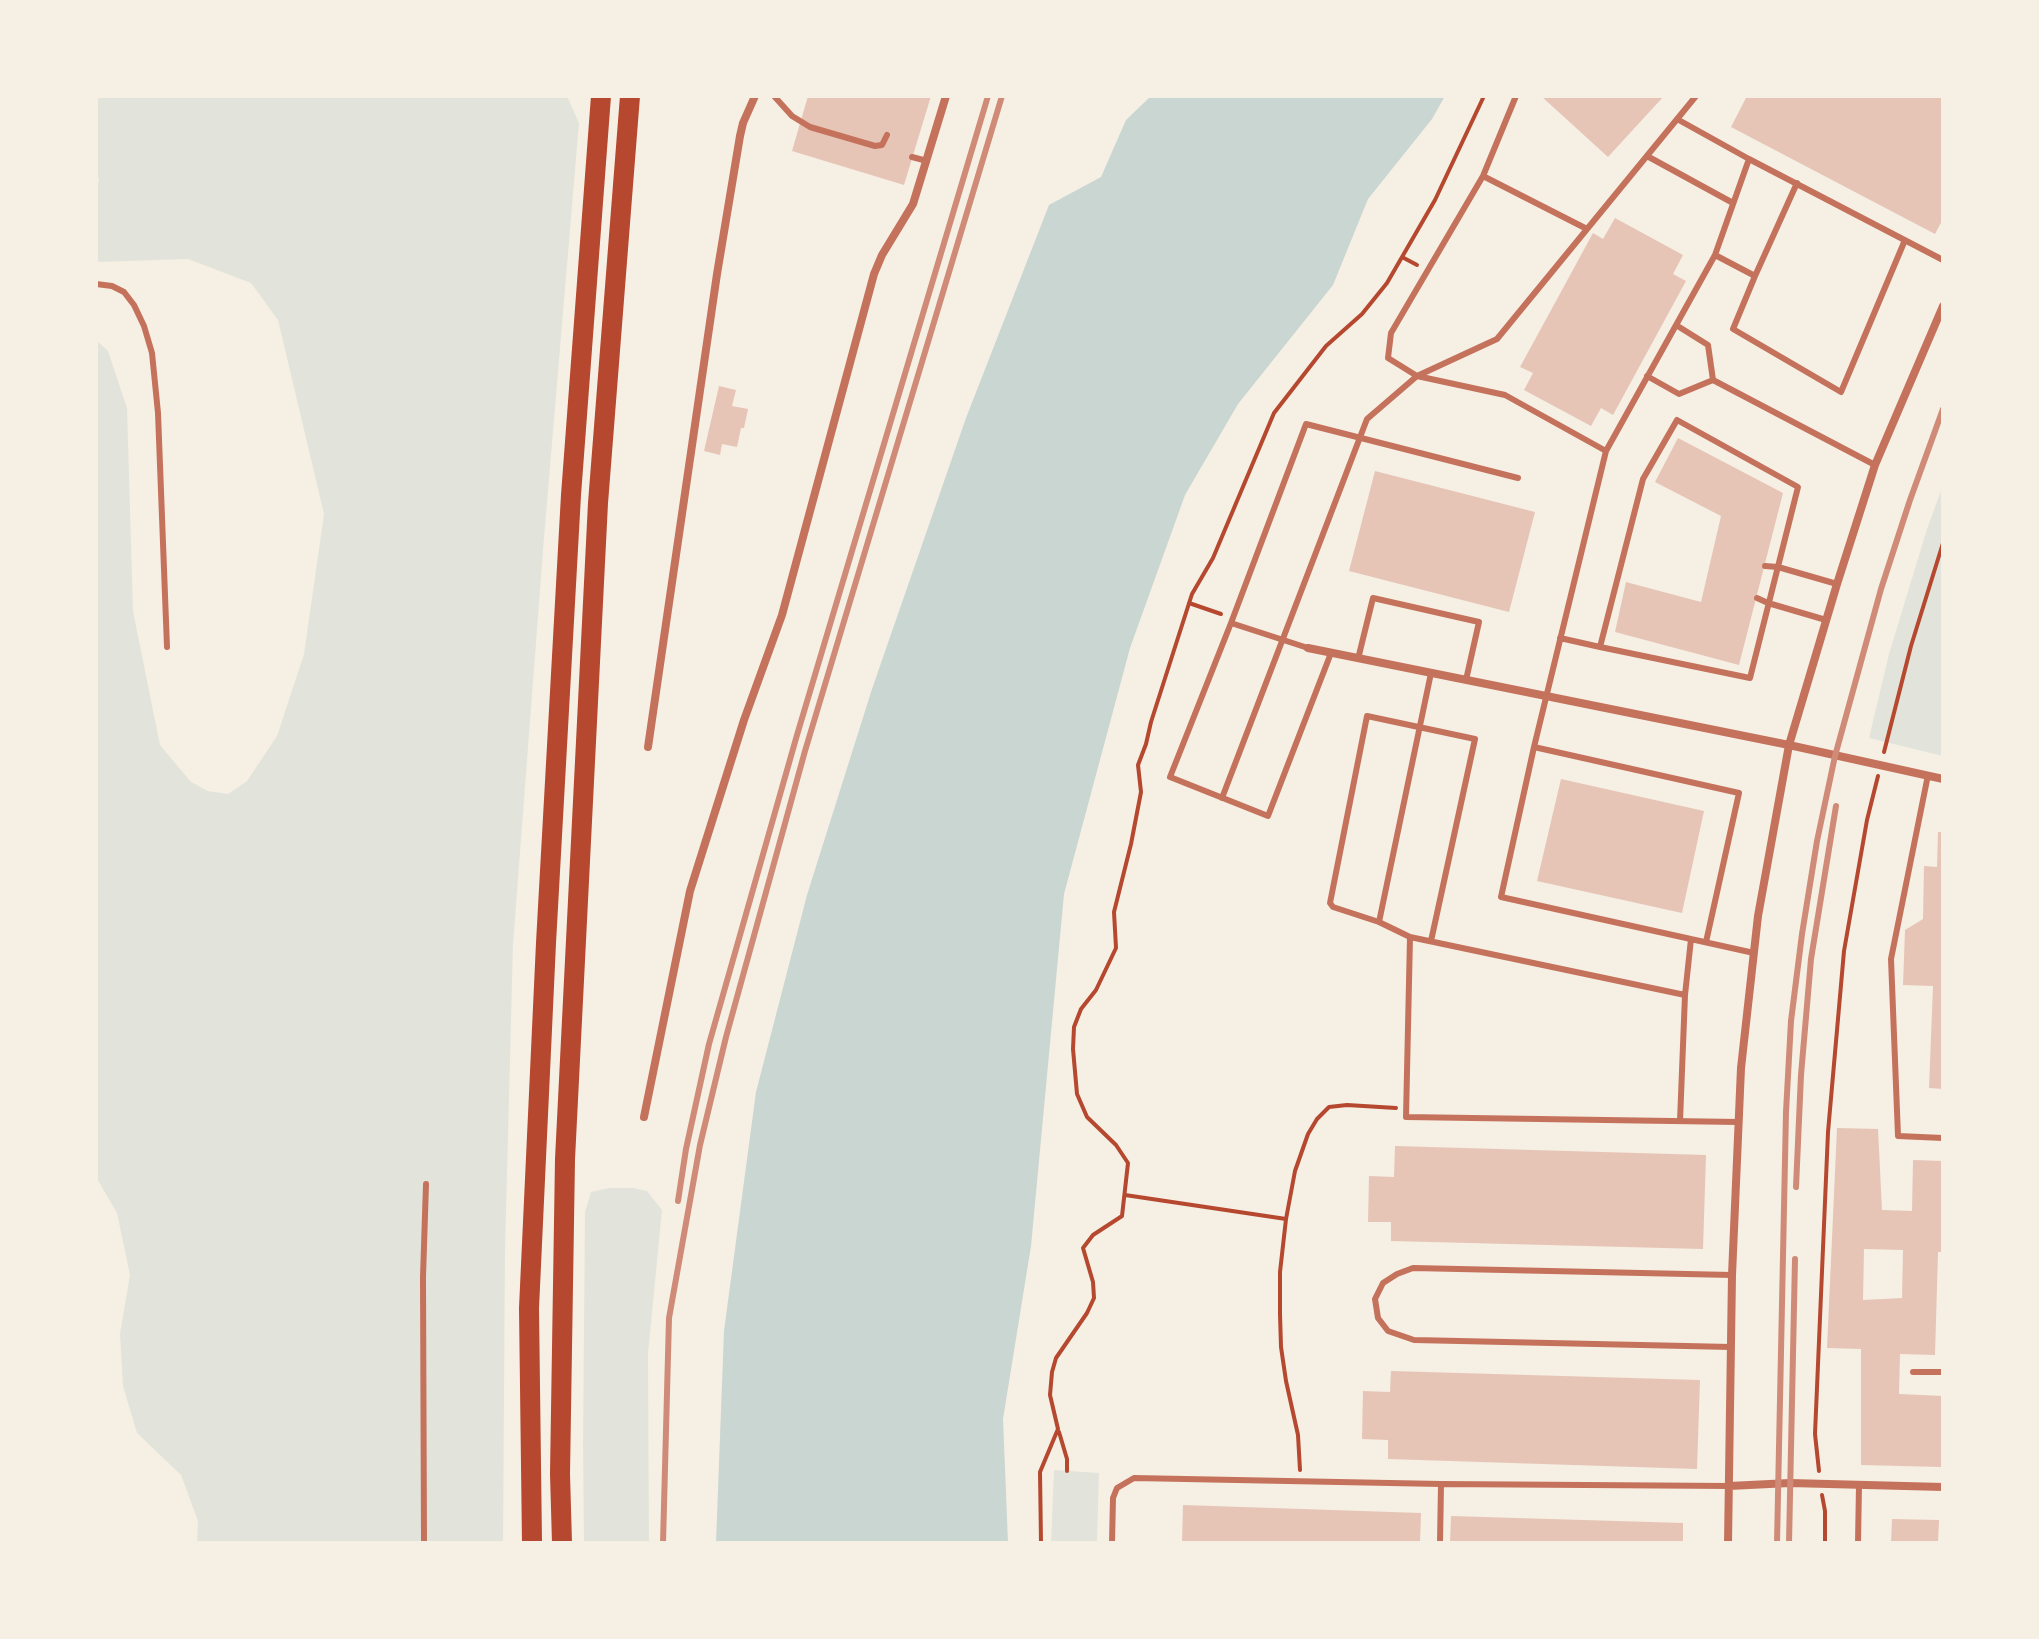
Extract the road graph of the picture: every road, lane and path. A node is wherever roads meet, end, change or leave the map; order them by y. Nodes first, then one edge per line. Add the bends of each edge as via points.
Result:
1 (601, 96) edge
2 (630, 96) edge
3 (755, 96) edge
4 (774, 96) edge
5 (946, 96) edge
6 (1484, 96) edge
7 (1516, 96) edge
8 (1696, 96) edge
9 (1677, 119) junction
10 (887, 135) dead end
11 (1647, 156) junction
12 (912, 157) dead end
13 (1749, 159) junction
14 (927, 161) junction
15 (1483, 176) junction
16 (1797, 183) junction
17 (1733, 203) junction
18 (1587, 229) junction
19 (1905, 240) junction
20 (1715, 255) junction
21 (1943, 260) edge
22 (1755, 276) junction
23 (96, 284) edge
24 (1943, 306) edge
25 (1676, 325) junction
26 (1417, 376) junction
27 (1647, 376) junction
28 (1713, 380) junction
29 (1359, 438) junction
30 (1606, 451) junction
31 (1875, 465) junction
32 (1518, 478) dead end
33 (1943, 543) edge
34 (1765, 566) dead end
35 (1778, 567) junction
36 (1837, 584) junction
37 (1757, 598) dead end
38 (1189, 603) junction
39 (1768, 603) junction
40 (1205, 608) dead end
41 (1826, 620) junction
42 (1231, 623) junction
43 (1560, 638) junction
44 (1282, 640) junction
45 (167, 647) dead end
46 (1600, 647) junction
47 (1308, 648) joint
48 (1331, 653) junction
49 (1358, 659) junction
50 (1431, 673) junction
51 (1466, 680) junction
52 (1546, 696) junction
53 (1419, 727) junction
54 (1789, 745) junction
55 (648, 747) dead end
56 (1534, 747) junction
57 (1880, 765) junction
58 (1928, 775) junction
59 (1943, 779) edge
60 (1222, 798) junction
61 (1379, 922) junction
62 (1410, 937) junction
63 (1691, 939) junction
64 (1431, 941) junction
65 (1706, 942) junction
66 (1754, 953) junction
67 (1685, 995) junction
68 (1406, 1108) junction
69 (644, 1117) dead end
70 (1680, 1121) junction
71 (1738, 1122) junction
72 (1943, 1138) edge
73 (426, 1184) dead end
74 (1125, 1195) junction
75 (1286, 1219) junction
76 (1732, 1275) junction
77 (1731, 1347) junction
78 (1913, 1372) dead end
79 (1943, 1372) edge
80 (1058, 1429) junction
81 (1300, 1465) dead end
82 (1067, 1471) dead end
83 (1441, 1484) junction
84 (1821, 1484) junction
85 (1859, 1485) junction
86 (1729, 1486) junction
87 (1943, 1487) edge
88 (424, 1543) edge
89 (532, 1543) edge
90 (562, 1543) edge
91 (1041, 1543) edge
92 (1112, 1543) edge
93 (1440, 1543) edge
94 (1728, 1543) edge
95 (1825, 1543) edge
96 (1858, 1543) edge

1 - 89 highway via 571,495 529,1292
2 - 90 highway via 598,503 565,1143
3 - 55 street via 740,136 717,274
4 - 10 lane via 800,123 875,146
5 - 14 street
6 - 38 path via 1435,200 1387,283 1326,346 1274,413
7 - 15 lane
8 - 9 lane
9 - 11 lane
9 - 13 lane
11 - 17 lane
11 - 18 lane
12 - 14 lane
13 - 16 lane
13 - 17 lane
14 - 69 street via 913,204 874,274 782,615 690,891
15 - 18 lane
15 - 26 lane via 1391,333 1388,358
16 - 19 lane
16 - 22 lane
17 - 20 lane
18 - 26 lane via 1497,339
19 - 21 lane
19 - 22 lane via 1841,392 1733,329
20 - 22 lane
20 - 25 lane
23 - 45 lane via 124,292 152,353
24 - 31 street
25 - 27 lane
25 - 28 lane via 1708,345
26 - 29 lane via 1367,419
26 - 30 lane via 1505,395
27 - 28 lane via 1679,394
27 - 30 lane
28 - 31 lane
29 - 32 lane
29 - 42 lane via 1306,424
29 - 44 lane
30 - 43 lane
31 - 36 street
33 - 57 path
34 - 35 lane
35 - 36 lane
35 - 39 lane
35 - 46 lane via 1798,487 1677,420 1643,479
36 - 41 street
37 - 39 lane
38 - 40 path
38 - 74 path via 1138,765 1141,792 1114,912 1116,948 1074,1027 1077,1094 1087,1117 1128,1163
39 - 41 lane
39 - 46 lane via 1750,678
41 - 54 street
42 - 44 lane
42 - 60 lane via 1170,777
43 - 46 lane
43 - 52 lane
44 - 47 lane
44 - 60 lane
47 - 48 street
48 - 49 street
48 - 60 lane via 1268,816
49 - 50 street
49 - 51 lane via 1373,598 1479,622
50 - 51 street
50 - 53 lane
51 - 52 street
52 - 54 street
52 - 56 lane
53 - 61 lane
53 - 61 lane via 1367,716 1363,731 1330,903
53 - 64 lane via 1475,739
54 - 57 street
54 - 66 street
56 - 63 lane via 1501,897
56 - 65 lane via 1739,793
57 - 58 street
57 - 84 path via 1844,951 1828,1132 1815,1434
58 - 59 street
58 - 72 lane via 1891,974 1898,1136
61 - 62 lane
62 - 64 lane
62 - 68 lane
63 - 65 lane
63 - 67 lane
64 - 67 lane
65 - 66 lane
66 - 71 street
67 - 70 lane
68 - 70 lane via 1406,1117
68 - 75 path via 1329,1107 1308,1134
70 - 71 lane
71 - 76 street
73 - 88 lane
74 - 75 path
74 - 80 path via 1122,1216 1083,1248 1094,1298 1056,1358 1050,1395
75 - 81 path via 1281,1347
76 - 77 street
76 - 77 lane via 1413,1268 1383,1283 1375,1299 1378,1318 1388,1331 1414,1340
77 - 86 street
78 - 79 lane
80 - 82 path
80 - 91 path via 1040,1472
83 - 86 lane
83 - 92 lane via 1134,1478 1117,1488 1113,1498
83 - 93 lane
84 - 85 street
84 - 86 street
84 - 95 path
85 - 87 street
85 - 96 lane
86 - 94 street

